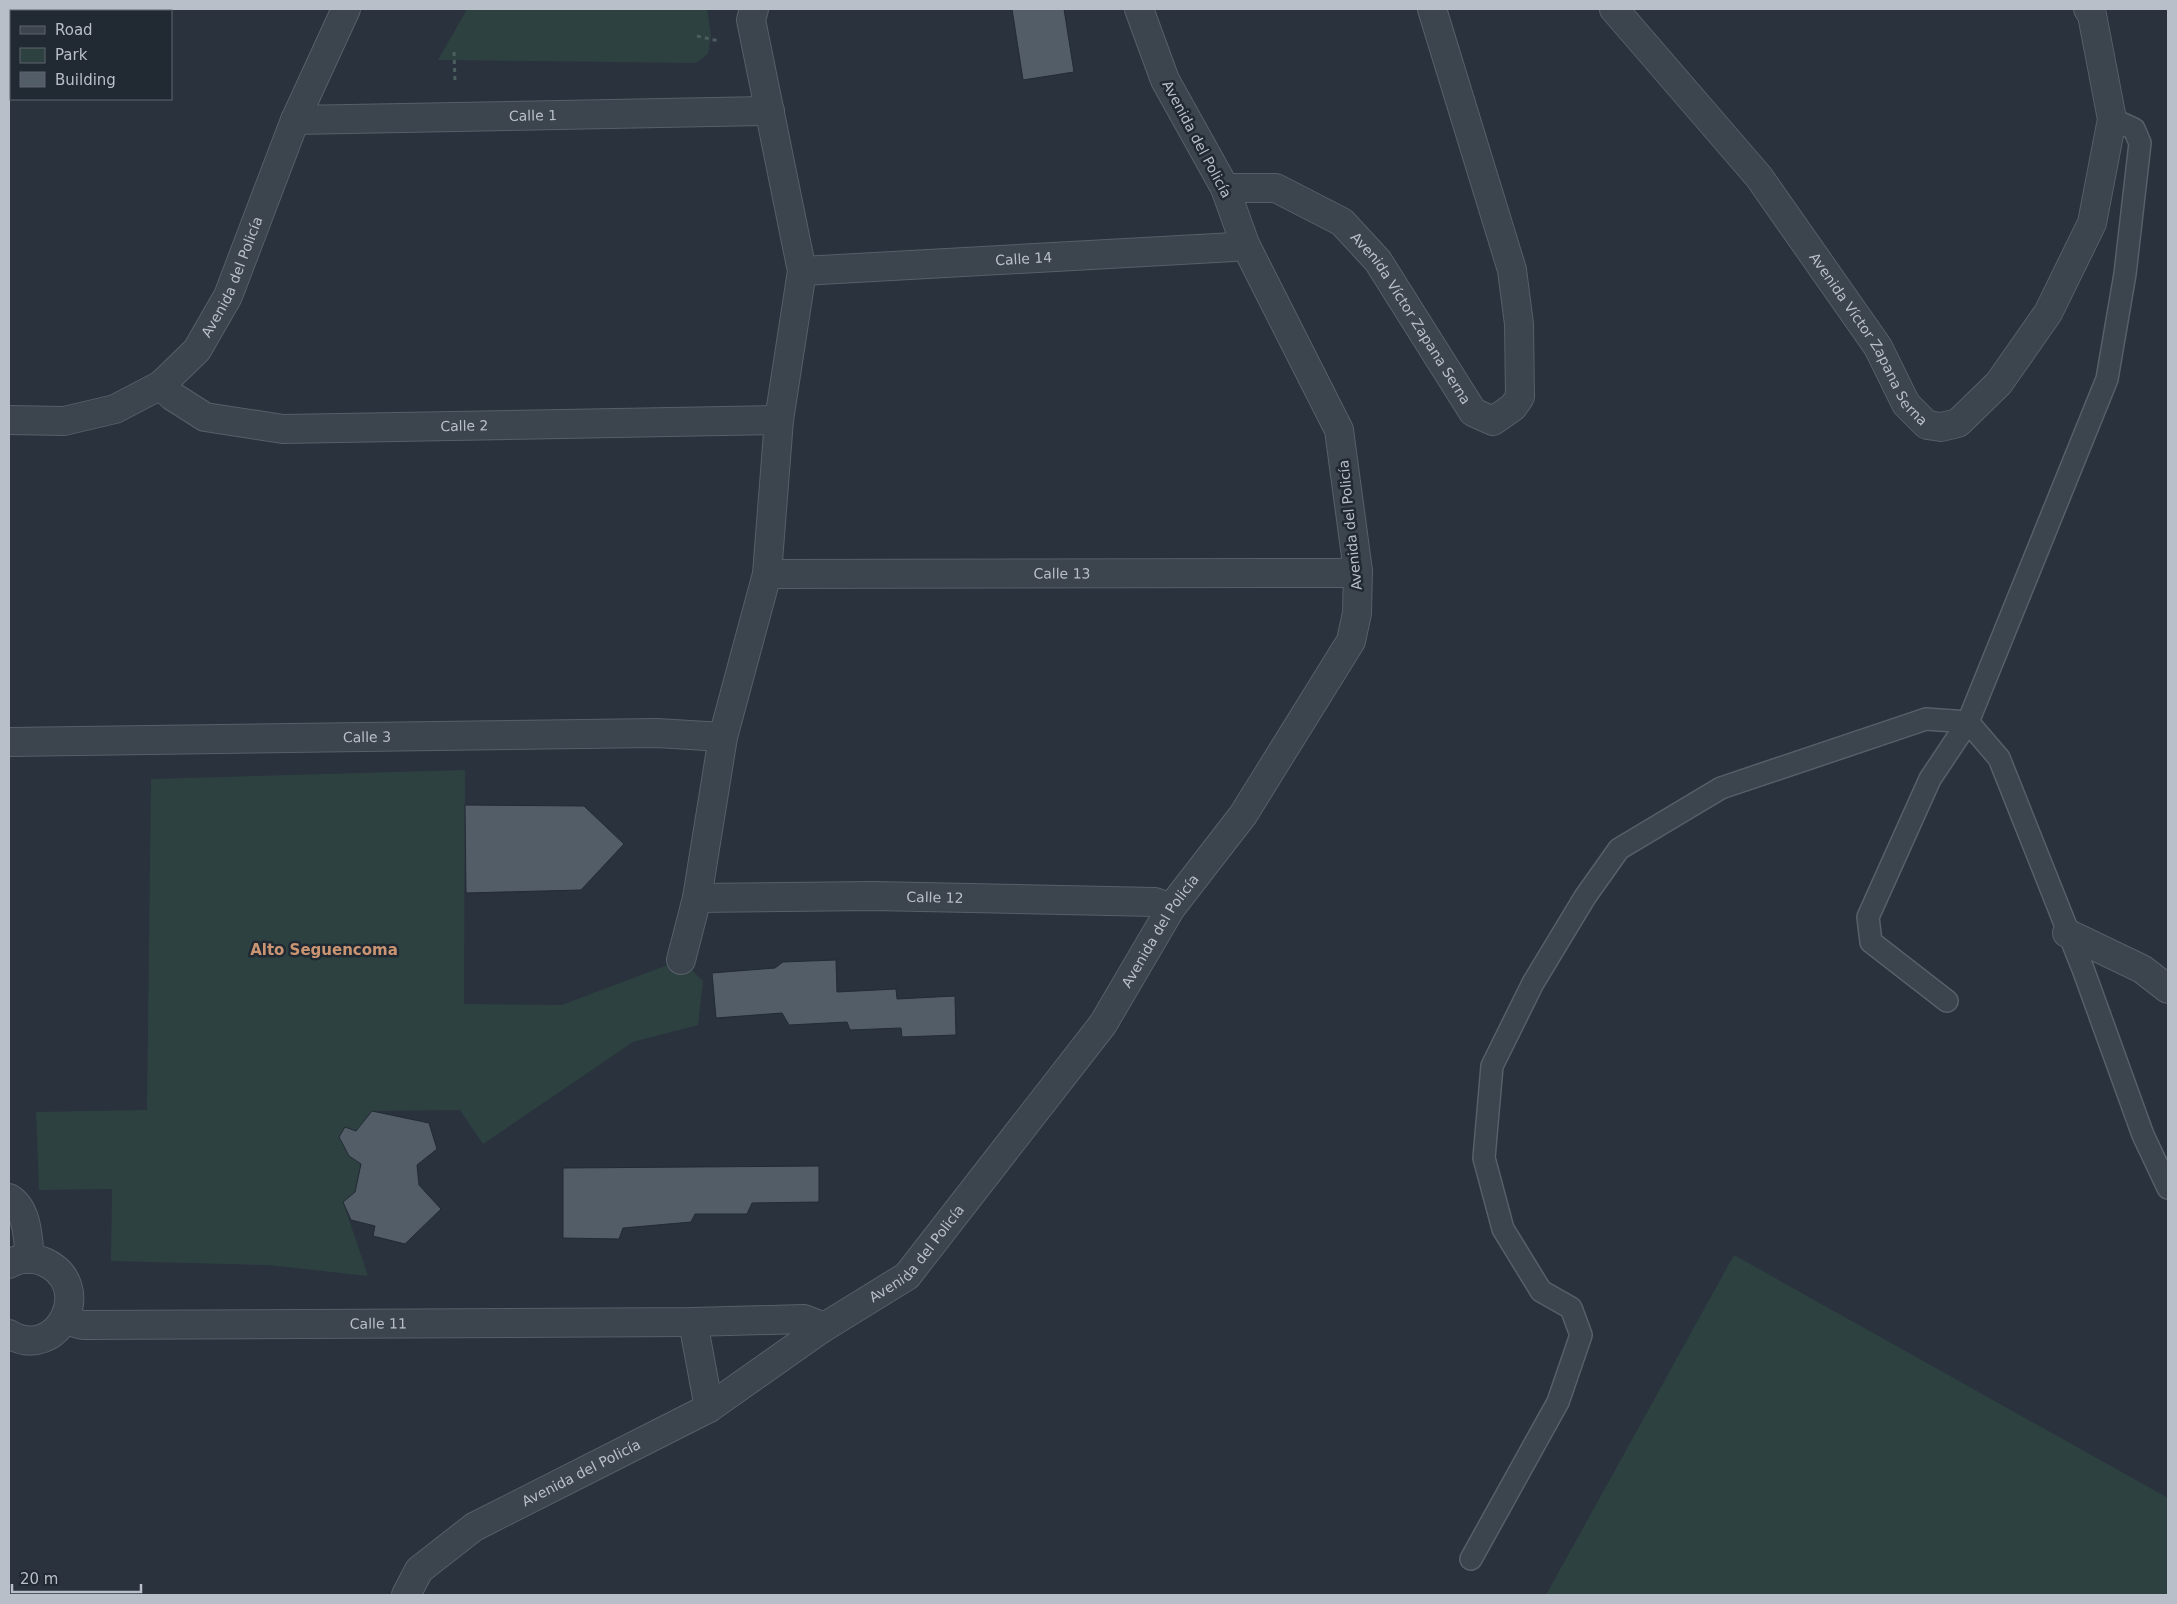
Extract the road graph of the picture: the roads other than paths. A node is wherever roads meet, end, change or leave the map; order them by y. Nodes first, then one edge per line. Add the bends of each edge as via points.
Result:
1 (346, 9) edge
2 (754, 9) edge
3 (1138, 9) edge
4 (1432, 9) edge
5 (1614, 9) edge
6 (2088, 9) edge
7 (770, 111) junction
8 (2112, 119) junction
9 (295, 120) junction
10 (1225, 188) junction
11 (1245, 244) junction
12 (802, 271) junction
13 (161, 385) junction
14 (9, 420) edge
15 (779, 420) junction
16 (1358, 571) junction
17 (766, 574) junction
18 (1968, 722) junction
19 (723, 738) junction
20 (9, 742) edge
21 (697, 898) junction
22 (1171, 908) junction
23 (2067, 933) junction
24 (681, 960) dead end
25 (2168, 990) edge
26 (1947, 1001) dead end
27 (2168, 1188) edge
28 (9, 1198) edge
29 (19, 1261) edge
30 (64, 1320) junction
31 (694, 1322) junction
32 (821, 1329) junction
33 (9, 1334) edge
34 (709, 1408) junction
35 (1471, 1559) dead end
36 (406, 1595) edge

1 - 9 street, Avenida del Policía
2 - 7 street via 751,20
3 - 10 street, Avenida del Policía via 1165,80
4 - 10 street, Avenida Víctor Zapana Serna via 1512,270 1519,324 1520,397 1513,408 1493,421 1473,412 1378,261 1342,222 1276,188
5 - 8 street, Avenida Víctor Zapana Serna via 1759,177 1878,347 1906,404 1927,425 1941,428 1958,423 1999,383 2048,313 2092,223
6 - 8 street, Avenida Víctor Zapana Serna via 2092,15
7 - 9 street, Calle 1
7 - 12 street
8 - 18 lane via 2134,129 2140,143 2125,274 2107,380
9 - 13 street, Avenida del Policía via 228,296 197,350
10 - 11 street, Avenida del Policía
11 - 12 street, Calle 14
11 - 16 street, Avenida del Policía via 1339,430
12 - 15 street
13 - 14 street, Avenida del Policía via 115,409 64,420
13 - 15 street, Calle 2 via 205,417 284,429
15 - 17 street
16 - 17 street, Calle 13
16 - 22 street, Avenida del Policía via 1357,612 1351,641 1243,815
17 - 19 street
18 - 23 lane via 1999,758
18 - 26 lane via 1930,779 1868,917 1871,942
18 - 35 lane via 1926,719 1721,788 1619,850 1585,897 1533,983 1492,1066 1484,1158 1503,1229 1541,1291 1571,1308 1582,1335 1558,1402
19 - 20 street, Calle 3 via 657,733
19 - 21 street
21 - 22 street, Calle 12 via 873,896 1155,902
21 - 24 street
22 - 32 street, Avenida del Policía via 1103,1024 907,1276
23 - 25 street via 2142,969
23 - 27 lane via 2143,1135
28 - 29 street via 14,1201 26,1224
29 - 30 street via 47,1263 62,1276 70,1302
30 - 31 street, Calle 11 via 83,1325
30 - 33 street via 42,1338 24,1340
31 - 32 street, Calle 11 via 804,1319
31 - 34 street
32 - 34 street, Avenida del Policía
34 - 36 street, Avenida del Policía via 474,1527 419,1570

